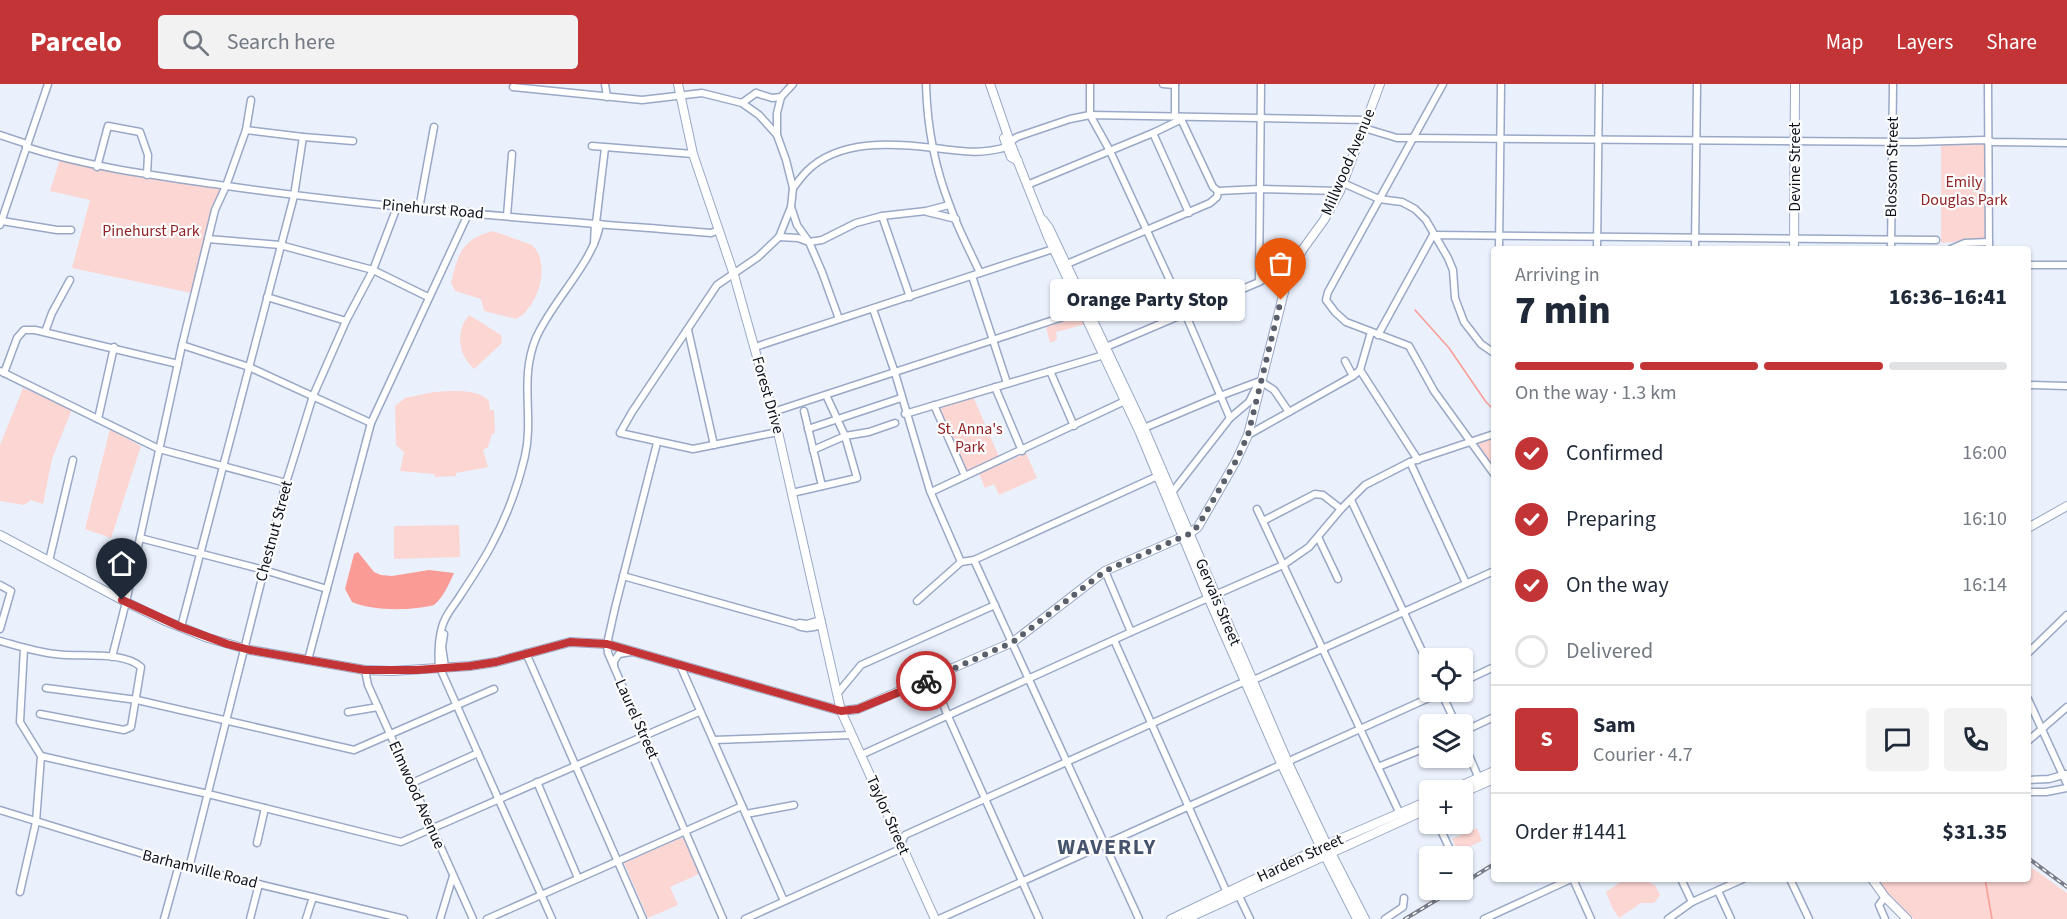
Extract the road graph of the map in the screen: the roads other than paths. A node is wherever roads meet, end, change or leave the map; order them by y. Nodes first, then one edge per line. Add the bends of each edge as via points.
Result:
1 (48, 84) edge
2 (605, 84) edge
3 (678, 84) edge
4 (754, 84) edge
5 (793, 84) edge
6 (926, 84) edge
7 (985, 84) edge
8 (990, 84) edge
9 (1090, 84) edge
10 (1163, 84) edge
11 (1175, 84) edge
12 (1261, 84) edge
13 (1380, 84) edge
14 (1443, 84) edge
15 (1501, 84) edge
16 (1599, 84) edge
17 (1697, 84) edge
18 (1795, 84) edge
19 (1893, 84) edge
20 (1988, 84) edge
21 (513, 87) dead end
22 (756, 93) junction
23 (680, 96) junction
24 (608, 97) junction
25 (781, 97) junction
26 (251, 100) dead end
27 (742, 103) junction
28 (1090, 115) junction
29 (1179, 117) junction
30 (1261, 117) junction
31 (1365, 124) junction
32 (434, 127) dead end
33 (246, 130) junction
34 (1153, 133) junction
35 (0, 135) edge
36 (777, 135) junction
37 (303, 137) junction
38 (1413, 138) junction
39 (1500, 138) junction
40 (1598, 139) junction
41 (1696, 140) junction
42 (1795, 140) junction
43 (353, 141) dead end
44 (1893, 141) junction
45 (1989, 141) junction
46 (2067, 143) edge
47 (1009, 145) junction
48 (27, 146) junction
49 (592, 146) dead end
50 (604, 148) junction
51 (934, 148) junction
52 (1110, 151) junction
53 (512, 154) dead end
54 (693, 154) junction
55 (97, 167) junction
56 (147, 175) junction
57 (1027, 185) junction
58 (226, 186) junction
59 (1341, 187) junction
60 (793, 188) junction
61 (1260, 189) junction
62 (1218, 191) junction
63 (294, 196) junction
64 (1379, 199) junction
65 (0, 201) edge
66 (8, 204) junction
67 (949, 205) junction
68 (397, 207) junction
69 (791, 207) junction
70 (419, 208) junction
71 (926, 211) junction
72 (469, 212) junction
73 (1189, 213) junction
74 (507, 216) junction
75 (882, 216) junction
76 (956, 219) junction
77 (1042, 219) junction
78 (1, 223) edge
79 (597, 223) junction
80 (71, 230) dead end
81 (719, 230) junction
82 (1146, 230) junction
83 (1433, 236) junction
84 (1500, 236) junction
85 (779, 237) junction
86 (1597, 237) junction
87 (1696, 238) junction
88 (208, 239) junction
89 (1794, 239) junction
90 (1891, 239) junction
91 (1936, 240) dead end
92 (809, 242) junction
93 (280, 245) junction
94 (1989, 245) edge
95 (1499, 246) edge
96 (1597, 246) edge
97 (1695, 246) edge
98 (1794, 246) edge
99 (1891, 246) edge
100 (1958, 246) edge
101 (1053, 249) junction
102 (1067, 264) junction
103 (2031, 265) edge
104 (2067, 265) edge
105 (1292, 268) junction
106 (373, 270) junction
107 (980, 273) junction
108 (734, 275) junction
109 (972, 276) junction
110 (70, 280) dead end
111 (1259, 282) junction
112 (267, 297) junction
113 (429, 297) junction
114 (909, 297) junction
115 (873, 309) junction
116 (1085, 310) junction
117 (1185, 313) junction
118 (839, 319) junction
119 (346, 321) junction
120 (688, 330) junction
121 (45, 332) junction
122 (1371, 332) junction
123 (1378, 335) junction
124 (994, 339) junction
125 (182, 345) junction
126 (114, 347) junction
127 (754, 347) junction
128 (1491, 347) edge
129 (1486, 349) junction
130 (1105, 351) junction
131 (1491, 352) edge
132 (1345, 361) dead end
133 (178, 364) junction
134 (249, 368) junction
135 (1360, 370) junction
136 (1050, 371) junction
137 (2, 372) edge
138 (895, 373) junction
139 (1353, 376) junction
140 (1260, 381) junction
141 (1007, 383) junction
142 (2031, 385) edge
143 (2067, 386) edge
144 (995, 387) junction
145 (826, 395) junction
146 (312, 396) junction
147 (1220, 396) junction
148 (901, 398) junction
149 (1128, 400) junction
150 (934, 405) junction
151 (804, 411) dead end
152 (773, 412) junction
153 (1289, 412) junction
154 (905, 414) junction
155 (1230, 418) junction
156 (98, 419) junction
157 (838, 419) junction
158 (371, 423) junction
159 (895, 423) dead end
160 (1074, 426) junction
161 (1144, 428) junction
162 (808, 429) junction
163 (778, 432) junction
164 (1248, 435) junction
165 (845, 436) junction
166 (1491, 436) edge
167 (1472, 442) junction
168 (657, 443) junction
169 (714, 445) junction
170 (159, 449) junction
171 (813, 450) junction
172 (1022, 451) junction
173 (73, 460) dead end
174 (1418, 460) junction
175 (1410, 462) junction
176 (223, 466) junction
177 (1491, 470) edge
178 (1161, 475) junction
179 (965, 476) junction
180 (286, 483) junction
181 (822, 486) junction
182 (931, 492) junction
183 (792, 493) junction
184 (1170, 495) junction
185 (1351, 500) junction
186 (2067, 506) edge
187 (1341, 508) junction
188 (1257, 509) dead end
189 (1263, 521) junction
190 (2031, 526) edge
191 (0, 535) edge
192 (1186, 535) junction
193 (1318, 537) junction
194 (140, 538) junction
195 (201, 554) junction
196 (975, 560) junction
197 (49, 561) junction
198 (961, 562) junction
199 (1283, 565) junction
200 (264, 570) junction
201 (1105, 571) junction
202 (1491, 572) edge
203 (623, 576) junction
204 (1338, 579) dead end
205 (1466, 583) junction
206 (0, 585) edge
207 (327, 589) junction
208 (1213, 597) junction
209 (917, 601) dead end
210 (126, 602) junction
211 (995, 605) junction
212 (1403, 613) junction
213 (2067, 615) edge
214 (822, 623) junction
215 (181, 627) junction
216 (0, 629) edge
217 (1131, 632) junction
218 (1114, 640) junction
219 (0, 641) edge
220 (1013, 642) junction
221 (607, 644) junction
222 (24, 648) junction
223 (244, 648) junction
224 (1420, 648) edge
225 (1323, 650) junction
226 (2031, 650) edge
227 (636, 652) junction
228 (526, 653) junction
229 (112, 657) junction
230 (308, 660) junction
231 (680, 665) junction
232 (614, 667) junction
233 (441, 668) junction
234 (1491, 668) edge
235 (365, 670) junction
236 (1473, 677) edge
237 (933, 678) junction
238 (1028, 678) junction
239 (1249, 681) junction
240 (45, 688) dead end
241 (494, 689) dead end
242 (837, 694) junction
243 (136, 700) junction
244 (1419, 702) edge
245 (456, 706) junction
246 (2031, 706) edge
247 (378, 707) junction
248 (2067, 707) edge
249 (841, 711) junction
250 (348, 712) dead end
251 (699, 712) junction
252 (40, 714) dead end
253 (947, 714) junction
254 (1491, 718) edge
255 (225, 722) junction
256 (1153, 723) junction
257 (1473, 727) edge
258 (1359, 728) junction
259 (2042, 730) junction
260 (391, 734) junction
261 (852, 735) junction
262 (644, 736) junction
263 (2031, 739) edge
264 (714, 740) junction
265 (1419, 750) edge
266 (478, 753) junction
267 (861, 755) junction
268 (41, 756) junction
269 (1067, 760) junction
270 (1285, 763) junction
271 (575, 765) junction
272 (1473, 765) edge
273 (1378, 767) junction
274 (1491, 773) edge
275 (2065, 775) edge
276 (1491, 779) edge
277 (2031, 780) edge
278 (1480, 781) junction
279 (412, 783) junction
280 (537, 783) junction
281 (1473, 783) edge
282 (1473, 786) edge
283 (2067, 786) edge
284 (2031, 792) edge
285 (208, 794) junction
286 (985, 798) junction
287 (498, 799) junction
288 (794, 805) dead end
289 (1190, 805) junction
290 (742, 806) junction
291 (1419, 807) edge
292 (266, 808) junction
293 (1419, 808) edge
294 (0, 810) edge
295 (746, 814) junction
296 (1400, 814) junction
297 (36, 822) junction
298 (432, 828) junction
299 (687, 831) junction
300 (257, 843) dead end
301 (901, 844) junction
302 (1103, 845) junction
303 (1326, 850) junction
304 (618, 861) junction
305 (179, 865) junction
306 (189, 868) junction
307 (453, 875) junction
308 (578, 878) junction
309 (1023, 882) junction
310 (1565, 882) edge
311 (1573, 882) edge
312 (1682, 882) edge
313 (1737, 882) edge
314 (1791, 882) edge
315 (1874, 882) edge
316 (259, 884) junction
317 (1718, 891) junction
318 (20, 892) dead end
319 (1238, 894) junction
320 (541, 895) junction
321 (1228, 895) junction
322 (313, 897) junction
323 (1885, 897) junction
324 (1404, 898) dead end
325 (784, 901) junction
326 (1692, 902) junction
327 (378, 916) edge
328 (164, 919) edge
329 (250, 919) edge
330 (306, 919) edge
331 (404, 919) edge
332 (440, 919) edge
333 (473, 919) edge
334 (487, 919) edge
335 (552, 919) edge
336 (643, 919) edge
337 (723, 919) edge
338 (745, 919) edge
339 (937, 919) edge
340 (1039, 919) edge
341 (1139, 919) edge
342 (1171, 919) edge
343 (1186, 919) edge
344 (1250, 919) edge
345 (1357, 919) edge
346 (1365, 919) edge
347 (1385, 919) edge
348 (1484, 919) edge
349 (1591, 919) edge
350 (1668, 919) edge
351 (1731, 919) edge
352 (1809, 919) edge
353 (1885, 919) edge
354 (1907, 919) edge

1 - 48 street
2 - 24 street
3 - 23 main road, Forest Drive
4 - 22 street
5 - 25 street
6 - 51 street
7 - 47 main road, Gervais Street
8 - 47 main road, Gervais Street
9 - 28 street
10 - 11 street
11 - 29 street
12 - 30 street
13 - 31 main road, Millwood Avenue
14 - 38 street
15 - 39 street
16 - 40 street
17 - 41 street
18 - 42 main road, Devine Street
19 - 44 street, Blossom Street
20 - 45 street
21 - 24 street
22 - 25 street
22 - 27 street
23 - 24 street via 642,100
23 - 27 street via 702,93
23 - 54 main road, Forest Drive
25 - 36 street
26 - 33 street
27 - 36 street
28 - 29 street
28 - 47 street via 1017,137
28 - 52 street
29 - 30 street
29 - 34 street
29 - 62 street via 1212,187
30 - 31 street
30 - 61 street
31 - 38 street via 1396,138
31 - 59 main road, Millwood Avenue
32 - 70 street
33 - 37 street
33 - 58 street
34 - 52 street
34 - 73 street
35 - 48 street
36 - 60 street
37 - 43 street
37 - 63 street
38 - 39 street
38 - 64 street
39 - 40 street
39 - 84 street
40 - 41 street
40 - 86 street
41 - 42 street
41 - 87 street
42 - 44 street
42 - 89 main road, Devine Street
44 - 45 street
44 - 90 street, Blossom Street
45 - 46 street
45 - 94 street
47 - 51 street via 974,153
47 - 57 main road, Gervais Street
48 - 55 street, Pinehurst Road
48 - 66 street
49 - 50 street
50 - 54 street
50 - 79 street
51 - 60 street via 900,144 858,146 829,156 808,169
51 - 67 street
52 - 57 street
52 - 82 street
53 - 74 street
54 - 81 main road, Forest Drive
55 - 56 street, Pinehurst Road
55 - 56 street via 108,126 140,132 148,154
56 - 58 street, Pinehurst Road
57 - 77 main road, Gervais Street
58 - 63 street, Pinehurst Road
58 - 88 street
59 - 61 street
59 - 64 street
59 - 105 main road, Millwood Avenue
60 - 69 street
61 - 62 street
61 - 111 street
62 - 73 street via 1210,203
63 - 68 street, Pinehurst Road
63 - 93 street
64 - 83 street via 1402,202 1415,209 1426,220
64 - 122 street via 1326,300 1346,322
65 - 66 street
66 - 78 street
67 - 71 street
67 - 76 street
68 - 70 street, Pinehurst Road
68 - 106 street, Chestnut Street
69 - 85 street
69 - 92 street
70 - 72 street, Pinehurst Road
71 - 75 street
71 - 76 street
72 - 74 street, Pinehurst Road
72 - 113 street
73 - 82 street
74 - 79 street, Pinehurst Road
75 - 92 street
75 - 114 street
76 - 107 street
77 - 101 main road, Gervais Street
77 - 102 main road, Gervais Street
78 - 80 street
79 - 81 street, Pinehurst Road via 711,233
79 - 233 street via 598,240 536,340 528,372 526,442 520,470 492,545 446,617 439,637
81 - 108 main road, Forest Drive
82 - 102 street
82 - 117 street
83 - 84 street
83 - 123 street
83 - 129 street via 1453,270 1460,312 1472,335
84 - 86 street
84 - 95 street
85 - 92 street
85 - 108 street
86 - 87 street
86 - 96 street
87 - 89 street
87 - 97 street
88 - 93 street
88 - 125 street
89 - 90 street
89 - 98 main road, Devine Street
90 - 91 street
90 - 99 street, Blossom Street
92 - 118 street
93 - 106 street
93 - 112 street
94 - 100 street
101 - 107 street
101 - 116 main road, Gervais Street
102 - 116 main road, Gervais Street
103 - 104 street
105 - 111 street
105 - 140 main road, Millwood Avenue
106 - 113 street
106 - 119 street, Chestnut Street
107 - 109 street
108 - 120 street via 717,285
108 - 127 main road, Forest Drive
109 - 114 street
109 - 124 street
110 - 121 street
111 - 117 street
112 - 119 street
112 - 134 street
113 - 158 street
114 - 115 street
115 - 118 street
115 - 138 street
116 - 124 street
116 - 130 main road, Gervais Street
117 - 130 street
117 - 147 street
118 - 127 street
119 - 146 street, Chestnut Street
120 - 168 street via 620,433
120 - 169 street
121 - 126 street
121 - 137 street via 24,330
122 - 123 street
122 - 135 street
123 - 167 street via 1409,346 1434,391
124 - 138 street
124 - 141 street
125 - 133 street
125 - 134 street
126 - 133 street
126 - 156 street
127 - 152 main road, Forest Drive
128 - 129 street
129 - 131 street
130 - 136 street
130 - 149 main road, Gervais Street
132 - 139 street
133 - 170 street
134 - 146 street
134 - 176 street
135 - 139 street
135 - 174 street
136 - 141 street
136 - 160 street
137 - 156 street
138 - 145 street
138 - 148 street
139 - 153 street
140 - 147 street
140 - 153 street via 1274,390
140 - 155 street via 1249,402
140 - 164 main road, Millwood Avenue
141 - 144 street
142 - 143 street
144 - 150 street
144 - 172 street
145 - 152 street
145 - 157 street
146 - 158 street
146 - 180 street, Chestnut Street
147 - 155 street
147 - 161 street
148 - 154 street
148 - 157 street
149 - 160 street
149 - 161 main road, Gervais Street
149 - 178 main road, Gervais Street
150 - 154 street
150 - 179 street
151 - 162 street
152 - 163 main road, Forest Drive
153 - 164 street
154 - 182 street
155 - 184 street
156 - 170 street
157 - 162 street
157 - 165 street
158 - 207 street
159 - 165 street
160 - 172 street
161 - 178 main road, Gervais Street
162 - 171 street
163 - 169 street
163 - 183 main road, Forest Drive
164 - 192 main road, Millwood Avenue via 1198,526
165 - 171 street
165 - 181 street via 857,478
166 - 167 street
167 - 174 street
167 - 177 street
168 - 169 street via 693,449
168 - 203 street
170 - 176 street
170 - 194 street
171 - 181 street
172 - 179 street
173 - 197 street
174 - 175 street
175 - 185 street via 1365,485
175 - 205 street
176 - 180 street
176 - 195 street
178 - 184 main road, Gervais Street
178 - 196 street
179 - 182 street
180 - 200 street, Chestnut Street
181 - 183 street
182 - 198 street
183 - 214 main road, Forest Drive
184 - 192 main road, Gervais Street
185 - 187 street
185 - 212 street
186 - 190 main road
187 - 189 street via 1315,494
187 - 193 street
188 - 189 street
189 - 199 street
191 - 197 main road
192 - 201 main road, Millwood Avenue
192 - 208 main road, Gervais Street
193 - 199 street
193 - 204 street
194 - 195 street
194 - 210 street
195 - 200 street
195 - 215 street
196 - 198 street
196 - 211 street
197 - 210 main road
198 - 209 street
199 - 208 street
199 - 225 street
200 - 207 street
200 - 223 street, Chestnut Street
201 - 217 street
201 - 220 main road, Millwood Avenue
202 - 205 street
203 - 214 street via 807,628
203 - 221 street
205 - 212 street
206 - 216 street via 11,591
207 - 230 street
208 - 217 street
208 - 239 main road, Gervais Street
210 - 215 main road
210 - 229 street
211 - 220 street
211 - 242 street via 861,665
212 - 224 street
212 - 225 street
213 - 226 street
214 - 242 main road, Forest Drive
215 - 223 main road
217 - 218 street
218 - 238 street
218 - 256 street
219 - 222 street
220 - 237 main road, Millwood Avenue
220 - 238 street
221 - 227 main road
221 - 228 main road via 570,642
221 - 232 street, Laurel Street
222 - 229 street
222 - 268 street via 20,722
223 - 230 main road
223 - 255 street, Chestnut Street
225 - 239 street
225 - 258 street
227 - 231 main road
227 - 232 street via 619,654
228 - 233 main road via 496,662
228 - 271 street
229 - 243 street via 134,662 141,668
230 - 235 main road
231 - 249 main road
231 - 251 street
232 - 262 street, Laurel Street
233 - 235 main road
233 - 245 street
234 - 236 street
235 - 247 street, Elmwood Avenue
237 - 249 main road, Millwood Avenue via 858,709
237 - 253 street
238 - 253 street
238 - 269 street
239 - 256 street
239 - 270 main road, Gervais Street
240 - 243 street
241 - 245 street
242 - 249 main road, Forest Drive
243 - 252 street via 130,727 124,730
243 - 255 street
244 - 258 street
245 - 260 street
245 - 266 street
246 - 259 street
247 - 250 street
247 - 260 street, Elmwood Avenue
248 - 259 street
249 - 261 main road, Taylor Street
251 - 262 street
251 - 264 street
253 - 267 street
253 - 286 street
254 - 257 street
255 - 260 street via 354,750
255 - 285 street, Chestnut Street
256 - 269 street
256 - 289 street
258 - 270 street
258 - 273 street
259 - 263 street
259 - 275 street
260 - 279 street, Elmwood Avenue
261 - 264 street
261 - 267 main road, Taylor Street
262 - 271 street
262 - 299 street, Laurel Street
264 - 290 street
265 - 273 street
266 - 279 street
266 - 287 street
267 - 301 main road, Taylor Street
268 - 285 street
268 - 297 street
269 - 286 street
269 - 302 street
270 - 289 street
270 - 303 main road, Gervais Street
271 - 280 street
271 - 304 street
272 - 278 street
273 - 296 street
274 - 278 main road
275 - 277 street
275 - 283 street
276 - 278 main road
278 - 281 main road
278 - 282 main road
279 - 298 street, Elmwood Avenue
280 - 287 street
280 - 308 street
283 - 284 street
285 - 292 street
285 - 306 street, Chestnut Street
286 - 301 street via 905,835
286 - 309 street
287 - 298 street
287 - 320 street
288 - 295 street
289 - 302 street
289 - 321 street
290 - 295 street
290 - 299 street
291 - 296 main road, Harden Street
292 - 298 street via 401,842
292 - 300 street
293 - 303 main road, Harden Street
294 - 297 street, Barhamville Road
295 - 325 street
296 - 303 main road, Harden Street
297 - 305 street, Barhamville Road
297 - 318 street
298 - 307 street, Elmwood Avenue
299 - 304 street
299 - 337 street, Laurel Street
301 - 325 street via 898,850
301 - 339 main road, Taylor Street
302 - 309 street
302 - 341 street
303 - 319 main road, Harden Street
303 - 321 main road, Harden Street
303 - 345 main road, Gervais Street
303 - 346 main road, Gervais Street
304 - 308 street
304 - 336 street
305 - 306 street, Barhamville Road
305 - 328 street
306 - 316 street, Barhamville Road
307 - 332 street
307 - 333 street, Elmwood Avenue
308 - 320 street
309 - 339 street
309 - 340 street
310 - 348 street
311 - 349 street
312 - 326 street
313 - 317 street
314 - 352 street
315 - 323 main road
316 - 322 street, Barhamville Road
316 - 329 street
317 - 326 street
317 - 351 street
319 - 321 main road, Harden Street
319 - 344 street
320 - 334 street
320 - 335 street
321 - 342 main road, Harden Street
321 - 343 main road, Harden Street
322 - 327 street, Barhamville Road
322 - 330 street
323 - 353 street via 1880,905
323 - 354 main road
324 - 347 street via 1403,907
325 - 338 street
326 - 350 street
327 - 331 street, Barhamville Road

